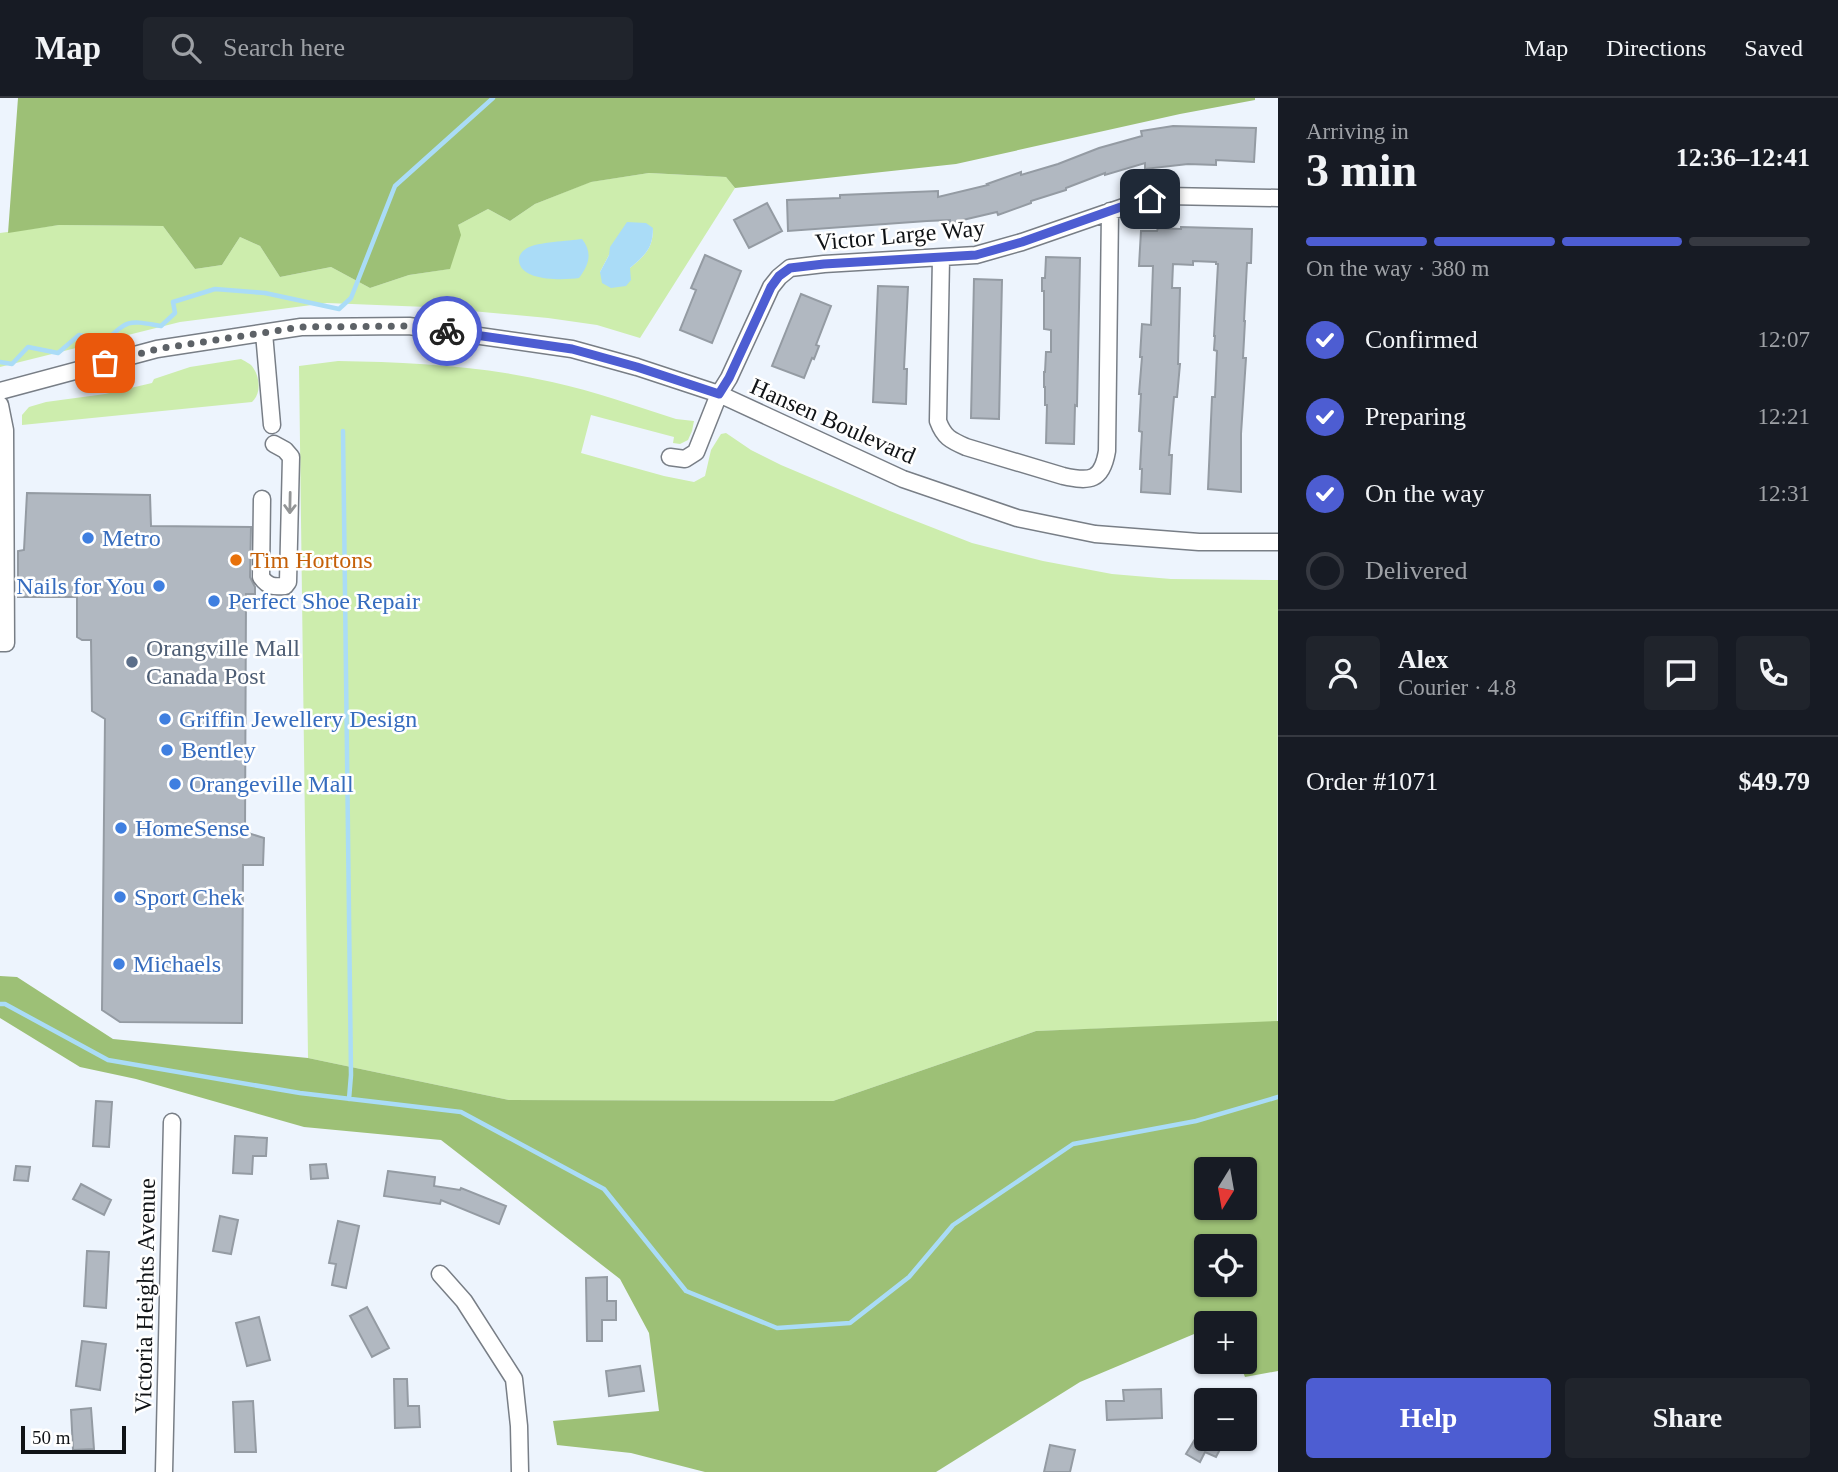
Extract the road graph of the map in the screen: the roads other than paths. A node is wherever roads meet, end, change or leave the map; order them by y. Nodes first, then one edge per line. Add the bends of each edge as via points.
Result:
1 (1278, 198) edge
2 (1110, 211) junction
3 (941, 258) junction
4 (264, 333) junction
5 (0, 391) edge
6 (719, 394) junction
7 (0, 405) edge
8 (272, 425) dead end
9 (274, 444) dead end
10 (670, 457) dead end
11 (262, 499) dead end
12 (1278, 542) edge
13 (0, 643) edge
14 (172, 1122) dead end
15 (440, 1274) dead end
16 (164, 1472) edge
17 (520, 1472) edge

1 - 2 street, Victor Large Way via 1166,196
2 - 3 street, Victor Large Way via 976,255
2 - 3 street via 1107,451 1104,465 1091,479 1063,476 966,447 943,433 938,422
3 - 6 street, Victor Large Way via 790,268 771,287
4 - 5 street, Hansen Boulevard via 157,349
4 - 6 street, Hansen Boulevard via 301,327 409,326 572,349
4 - 8 street
6 - 10 street, Victor Large Way via 696,452 685,459
6 - 12 street, Hansen Boulevard via 903,479 1017,518 1095,534
7 - 13 street via 5,430 6,643
9 -> 11 street via 291,457 285,586 276,587 261,577
14 - 16 street, Victoria Heights Avenue
15 - 17 street via 464,1301 514,1379

